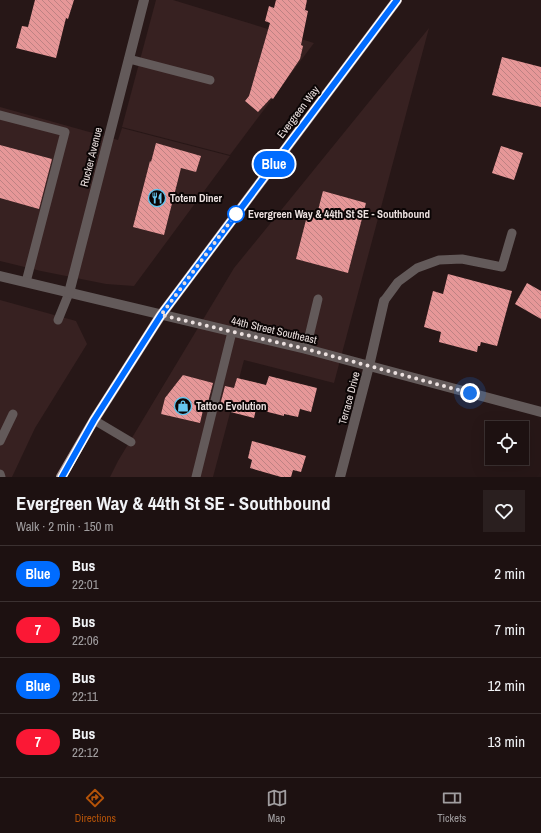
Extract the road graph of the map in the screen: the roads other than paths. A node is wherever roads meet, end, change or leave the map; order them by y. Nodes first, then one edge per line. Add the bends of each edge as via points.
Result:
1 (144, 0) edge
2 (397, 0) edge
3 (129, 59) junction
4 (210, 80) dead end
5 (0, 115) edge
6 (512, 233) dead end
7 (0, 276) edge
8 (26, 282) junction
9 (69, 293) junction
10 (318, 299) dead end
11 (384, 301) joint
12 (161, 315) junction
13 (58, 320) dead end
14 (232, 332) junction
15 (306, 349) junction
16 (370, 366) junction
17 (541, 412) edge
18 (14, 414) dead end
19 (94, 420) junction
20 (0, 441) edge
21 (131, 442) dead end
22 (62, 477) edge
23 (196, 477) edge
24 (340, 477) edge

1 - 3 street, Rucker Avenue
2 - 12 main road, Evergreen Way
3 - 4 lane
3 - 9 street, Rucker Avenue
5 - 8 lane via 65,132
6 - 11 lane via 502,267 462,259 439,260 417,268 398,282
7 - 8 street, 44th Street Southeast
8 - 9 street, 44th Street Southeast
9 - 12 street, 44th Street Southeast
9 - 13 lane, Rucker Avenue
10 - 15 lane
11 - 16 street, Terrace Drive
12 - 14 street, 44th Street Southeast
12 - 19 main road
14 - 15 street, 44th Street Southeast
14 - 23 lane
15 - 16 street, 44th Street Southeast
16 - 17 street, 44th Street Southeast
16 - 24 street, Terrace Drive
18 - 20 lane
19 - 21 lane
19 - 22 main road

